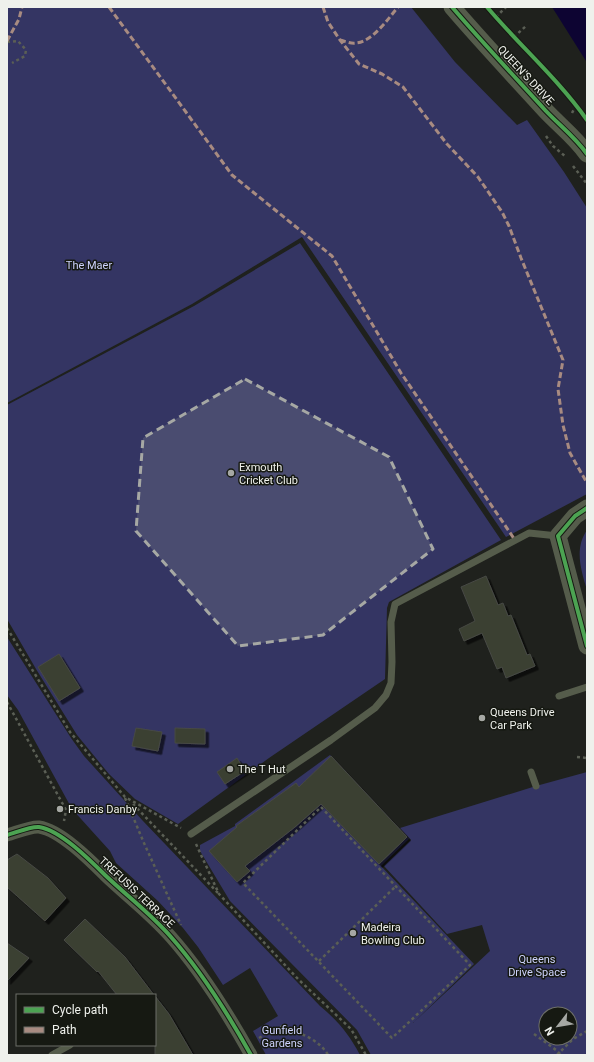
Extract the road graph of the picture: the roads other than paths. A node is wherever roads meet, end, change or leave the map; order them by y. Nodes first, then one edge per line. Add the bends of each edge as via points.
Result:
1 (452, 7) edge
2 (587, 154) edge
3 (587, 508) edge
4 (558, 536) junction
5 (587, 646) edge
6 (587, 687) edge
7 (559, 696) dead end
8 (531, 772) dead end
9 (536, 786) dead end
10 (191, 834) road end
11 (7, 835) edge
12 (68, 1046) edge
13 (248, 1051) edge
14 (52, 1055) edge

1 - 2 street, QUEEN'S DRIVE via 542,107 579,142
3 - 4 street via 575,516
4 - 5 street
4 - 10 lane via 529,533 395,604 391,622 390,684 386,695 375,708
6 - 7 lane
8 - 9 lane
11 - 13 street, TREFUSIS TERRACE via 38,827 49,830 82,853 171,936 210,989
12 - 14 lane

